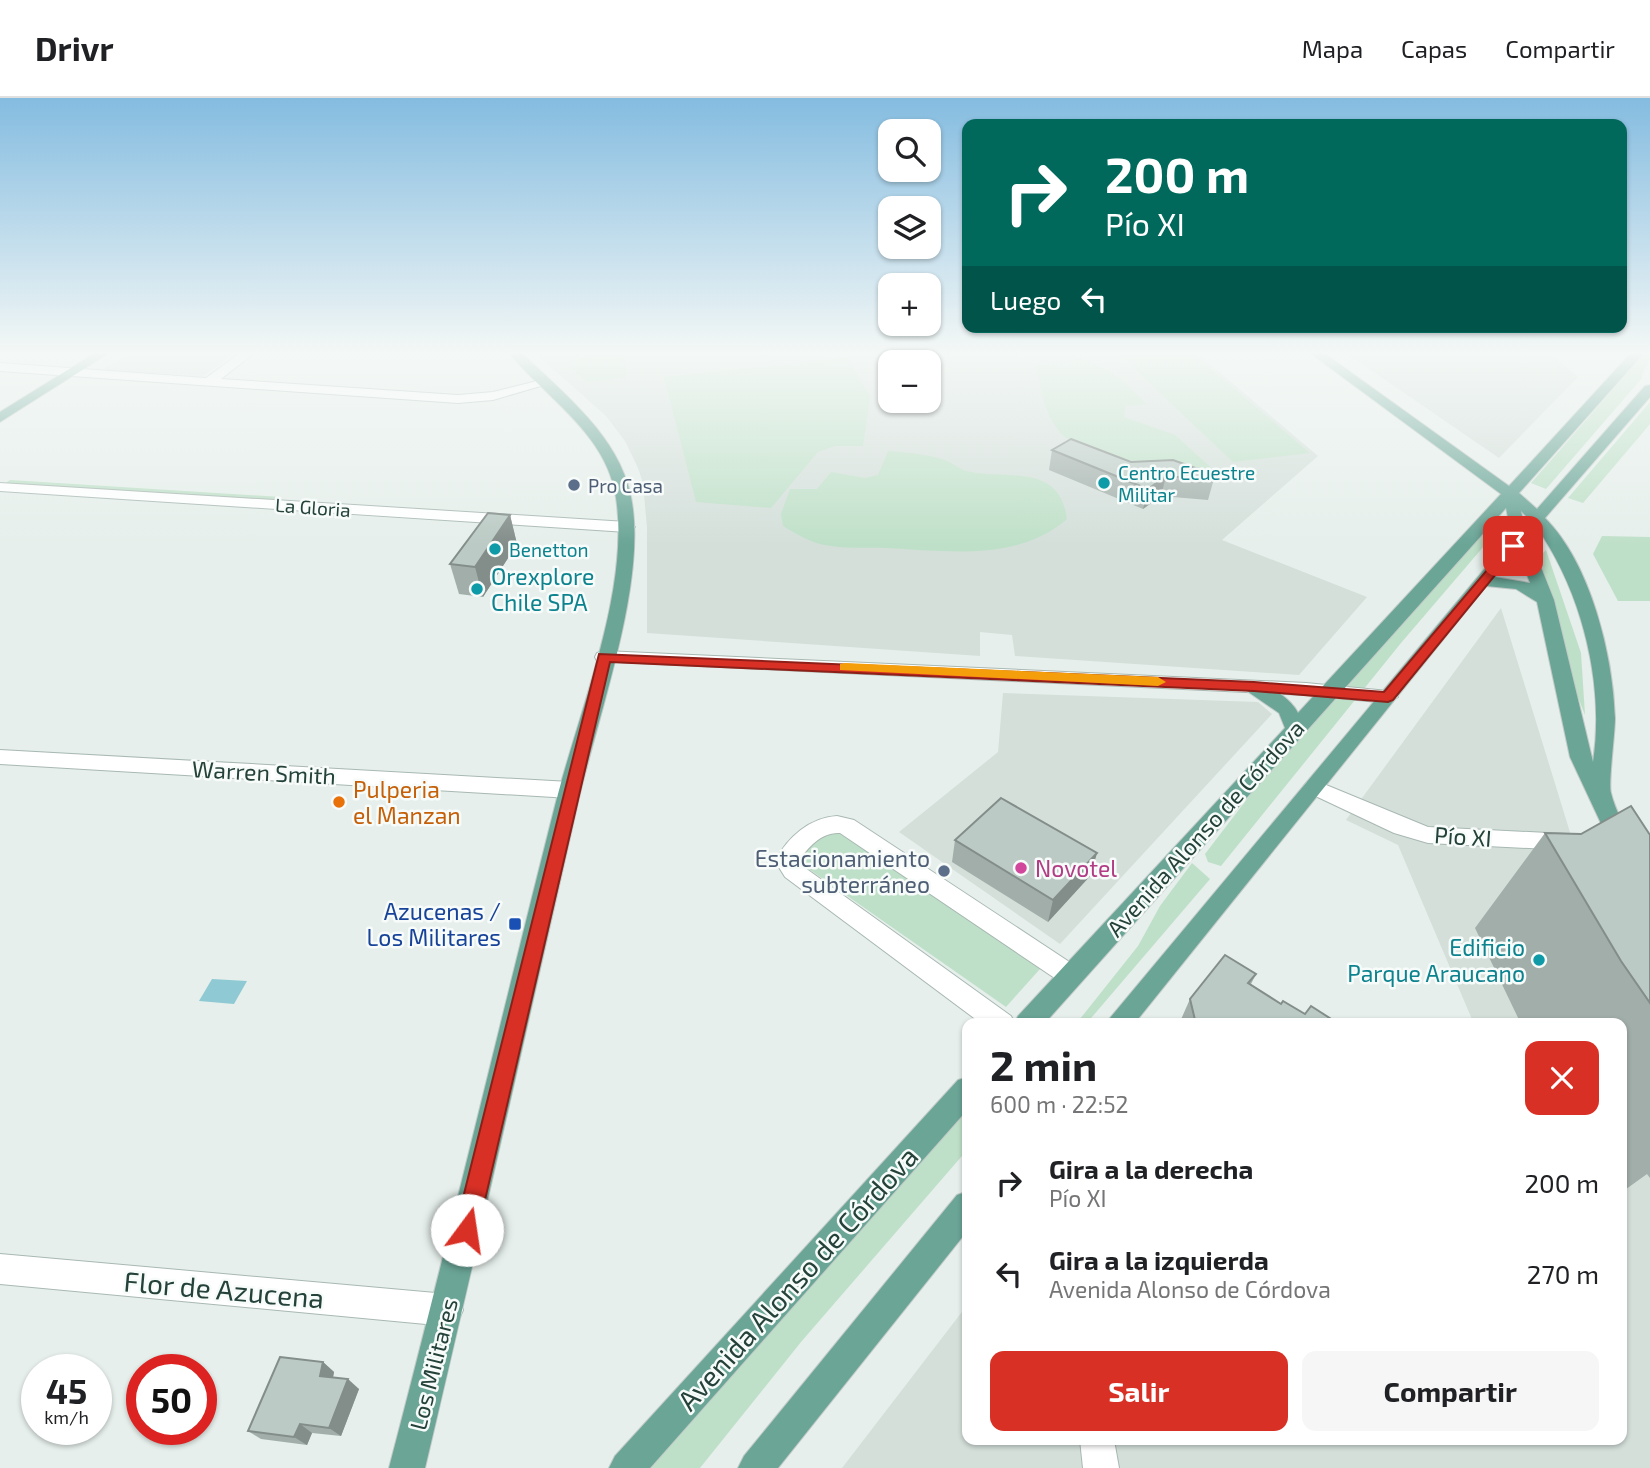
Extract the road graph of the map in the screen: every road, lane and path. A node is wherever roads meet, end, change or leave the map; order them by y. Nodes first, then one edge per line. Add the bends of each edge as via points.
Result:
1 (575, 417) edge
2 (1404, 417) edge
3 (1580, 417) edge
4 (1626, 417) edge
5 (2, 480) edge
6 (1511, 494) junction
7 (1539, 517) junction
8 (626, 519) junction
9 (1521, 537) junction
10 (1482, 582) junction
11 (1545, 600) junction
12 (604, 657) junction
13 (1254, 687) junction
14 (1329, 691) junction
15 (1388, 697) junction
16 (1294, 729) junction
17 (0, 757) edge
18 (1314, 787) junction
19 (570, 790) junction
20 (1599, 791) junction
21 (1627, 855) joint
22 (1071, 976) junction
23 (994, 1018) edge
24 (1036, 1018) edge
25 (1123, 1018) edge
26 (962, 1095) edge
27 (962, 1213) edge
28 (0, 1269) edge
29 (447, 1310) junction
30 (1098, 1445) edge
31 (407, 1468) edge
32 (627, 1468) edge
33 (756, 1468) edge
34 (1101, 1468) edge

1 - 8 main road, Los Militares via 603,448 619,479
2 - 6 main road
3 - 6 main road, Avenida Alonso de Córdova
4 - 7 main road
5 - 8 street, La Gloria
6 - 7 main road
6 - 9 main road via 1512,514
6 - 14 main road, Avenida Alonso de Córdova
7 - 9 main road
7 - 20 main road via 1567,563 1598,657 1607,720
8 - 12 main road, Los Militares
9 - 10 main road
9 - 11 main road
10 - 11 main road via 1520,584
10 - 15 main road
11 - 20 main road via 1580,757
12 - 13 street
12 - 19 main road, Los Militares
13 - 14 street
13 - 16 main road via 1287,709
14 - 15 street
14 - 16 main road, Avenida Alonso de Córdova
15 - 18 main road
16 - 22 main road, Avenida Alonso de Córdova
17 - 19 street, Warren Smith
18 - 21 street, Pío XI via 1429,835 1590,843
18 - 25 main road
19 - 29 main road, Los Militares
20 - 21 main road
22 - 23 street via 846,826 823,824 793,851 786,861 793,871
22 - 24 main road, Avenida Alonso de Córdova
26 - 32 main road, Avenida Alonso de Córdova
27 - 33 main road
28 - 29 street, Flor de Azucena
29 - 31 main road, Los Militares
30 - 34 street

